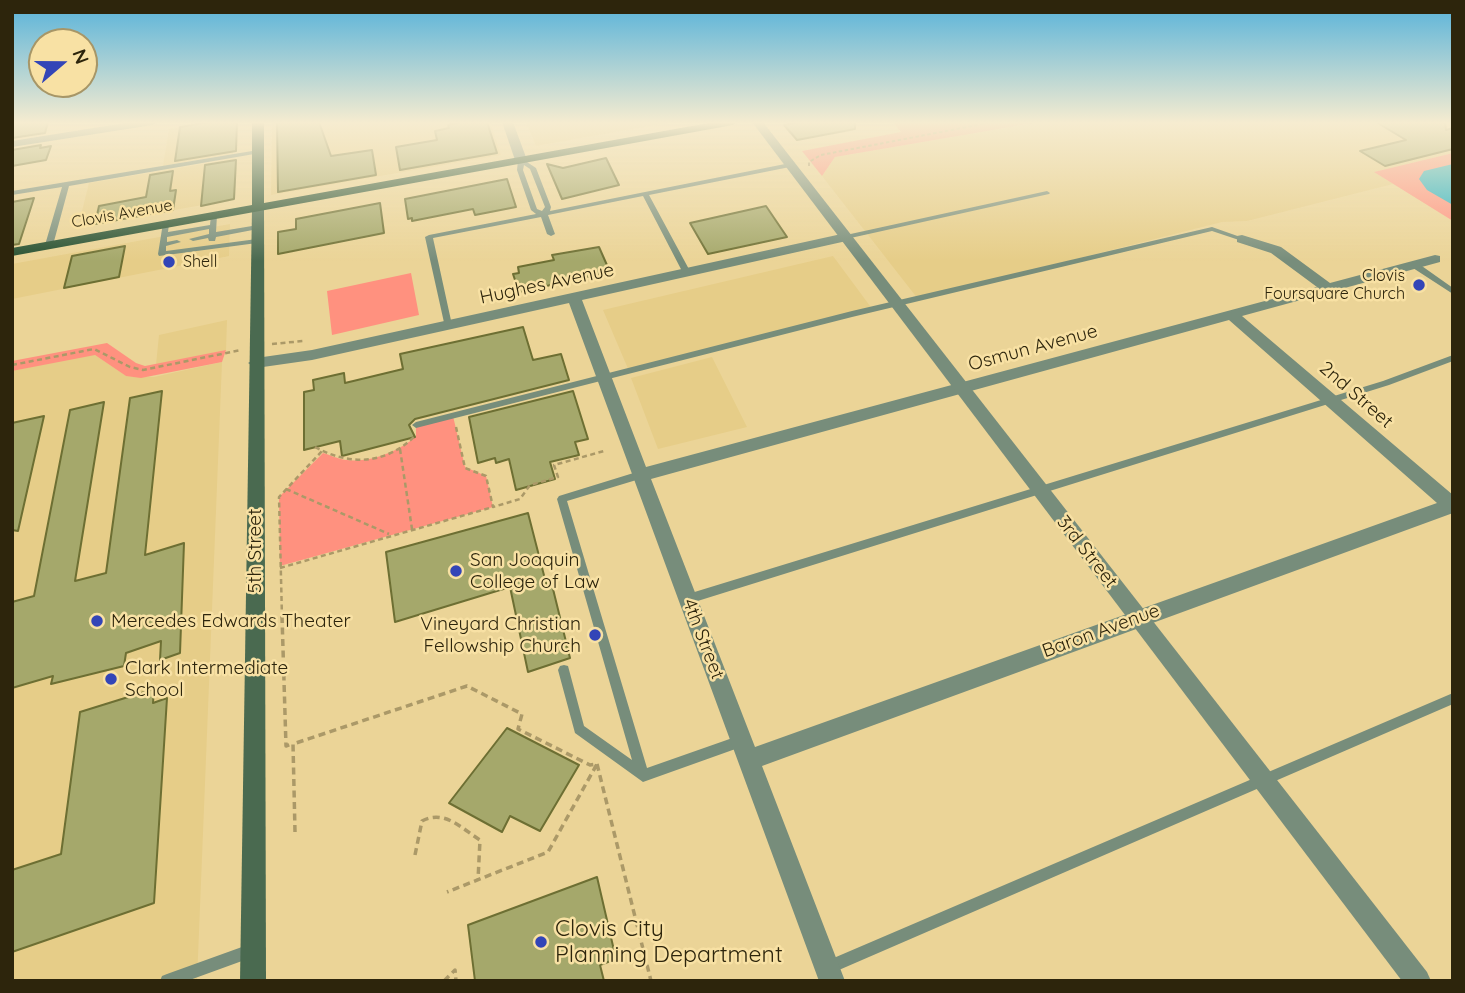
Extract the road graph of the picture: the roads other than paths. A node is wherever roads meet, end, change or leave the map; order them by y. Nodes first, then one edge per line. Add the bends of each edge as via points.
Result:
1 (160, 168) edge
2 (258, 168) edge
3 (475, 168) edge
4 (520, 168) edge
5 (533, 168) edge
6 (787, 168) edge
7 (802, 168) edge
8 (66, 184) junction
9 (1047, 192) dead end
10 (12, 193) edge
11 (645, 194) junction
12 (258, 208) junction
13 (544, 215) junction
14 (213, 221) junction
15 (164, 230) junction
16 (258, 234) junction
17 (551, 234) dead end
18 (212, 235) junction
19 (846, 237) junction
20 (193, 239) dead end
21 (1242, 239) joint
22 (177, 242) dead end
23 (49, 245) junction
24 (163, 245) junction
25 (211, 246) junction
26 (12, 252) edge
27 (1435, 260) dead end
28 (1416, 266) junction
29 (687, 273) junction
30 (1329, 289) junction
31 (1453, 292) edge
32 (574, 297) junction
33 (897, 304) junction
34 (1232, 315) junction
35 (448, 325) junction
36 (256, 355) junction
37 (1453, 358) edge
38 (605, 379) junction
39 (961, 387) junction
40 (1329, 399) junction
41 (416, 425) road end
42 (640, 475) junction
43 (1039, 490) junction
44 (1452, 505) edge
45 (688, 599) junction
46 (1138, 618) junction
47 (564, 670) dead end
48 (1453, 698) edge
49 (742, 741) junction
50 (749, 760) junction
51 (643, 776) junction
52 (1263, 781) junction
53 (253, 950) junction
54 (829, 975) edge
55 (167, 981) edge
56 (253, 981) edge
57 (1418, 981) edge

1 - 8 lane
2 - 12 main road, 5th Street
3 - 12 main road, Clovis Avenue
4 - 13 lane via 534,210
5 - 13 lane via 548,207
6 - 11 lane
7 - 19 street, 3rd Street
8 - 10 lane
8 - 23 lane
9 - 19 lane
11 - 13 lane
11 - 29 lane
12 - 14 main road, Clovis Avenue
12 - 16 main road, 5th Street
13 - 17 lane
13 - 35 lane via 429,237
14 - 15 main road, Clovis Avenue
14 - 18 lane
15 - 23 main road, Clovis Avenue
15 - 24 lane
16 - 18 lane
16 - 25 lane via 225,248
16 - 36 main road, 5th Street
18 - 20 lane
18 - 25 lane
19 - 29 street, Hughes Avenue
19 - 33 street, 3rd Street
21 - 30 street via 1276,250
21 - 33 lane via 1212,229
22 - 24 lane
23 - 26 main road, Clovis Avenue
24 - 25 lane via 162,254
27 - 28 street, Osmun Avenue
28 - 30 street, Osmun Avenue
28 - 31 lane
29 - 32 street, Hughes Avenue
30 - 34 street, Osmun Avenue
32 - 35 street, Hughes Avenue
32 - 38 street, 4th Street
33 - 38 lane via 657,362
33 - 39 street, 3rd Street
34 - 39 street, Osmun Avenue
34 - 40 street, 2nd Street
35 - 36 street, Hughes Avenue via 296,359
36 - 53 main road, 5th Street
37 - 40 lane
38 - 41 lane
38 - 42 street, 4th Street
39 - 42 street, Osmun Avenue
39 - 43 street, 3rd Street
40 - 43 lane
40 - 44 street, 2nd Street
42 - 45 street, 4th Street
42 - 51 lane via 562,499
43 - 45 lane
43 - 46 street, 3rd Street
44 - 46 street, Baron Avenue
45 - 49 street, 4th Street
46 - 50 street, Baron Avenue
46 - 52 street, 3rd Street
47 - 51 lane via 579,729
48 - 52 lane
49 - 50 street, 4th Street
49 - 51 lane
50 - 54 street, 4th Street
52 - 54 lane
52 - 57 street, 3rd Street
53 - 55 lane
53 - 56 main road, 5th Street

